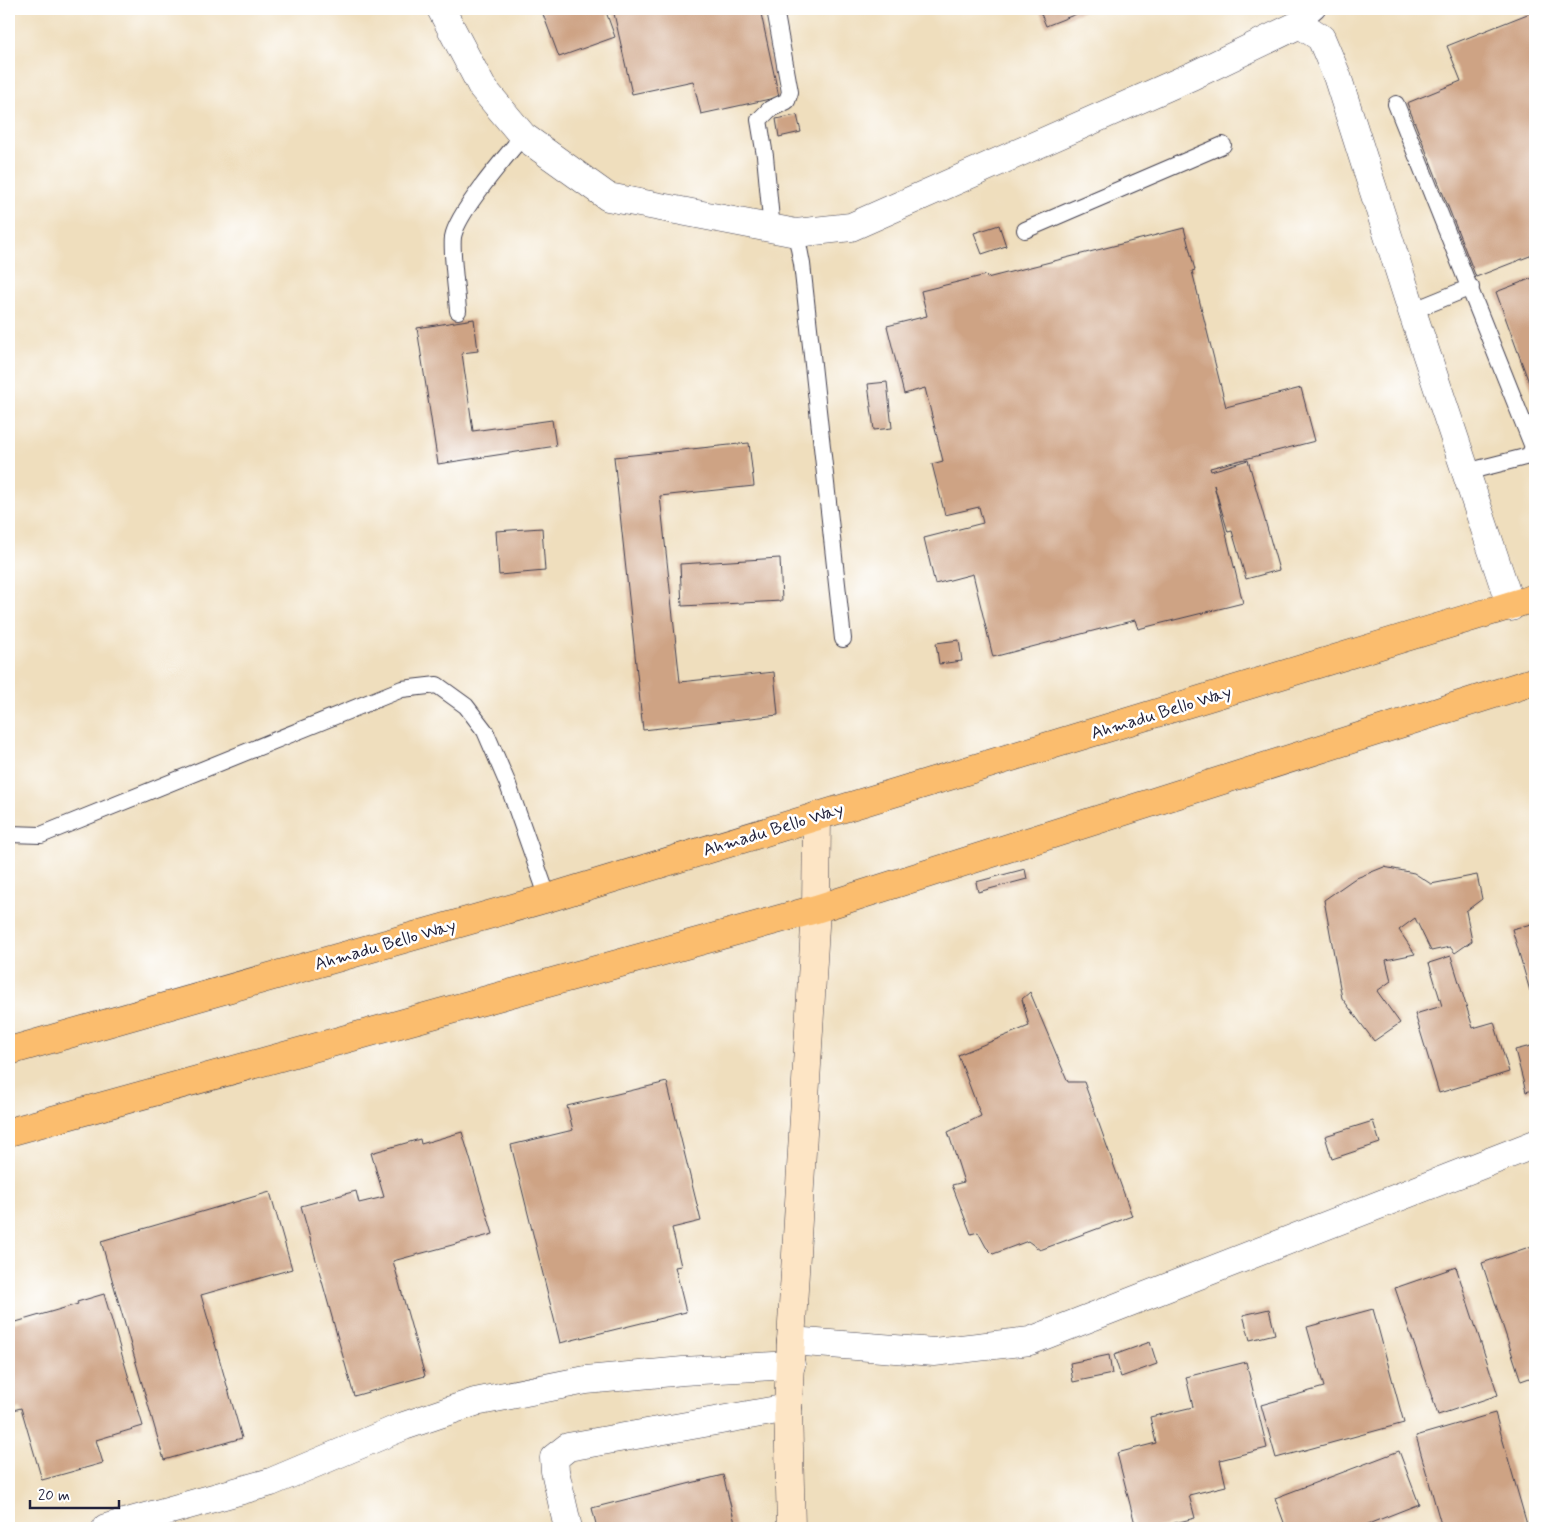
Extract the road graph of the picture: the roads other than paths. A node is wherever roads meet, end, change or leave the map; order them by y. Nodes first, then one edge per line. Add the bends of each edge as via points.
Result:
1 (441, 9) edge
2 (775, 9) edge
3 (1308, 16) edge
4 (1396, 104) dead end
5 (523, 136) junction
6 (1222, 145) dead end
7 (1025, 230) dead end
8 (784, 232) junction
9 (1471, 287) junction
10 (458, 310) dead end
11 (1412, 311) junction
12 (1466, 472) junction
13 (1523, 602) edge
14 (843, 639) dead end
15 (1535, 681) edge
16 (817, 816) junction
17 (9, 834) edge
18 (548, 898) junction
19 (816, 909) junction
20 (9, 1051) edge
21 (9, 1132) edge
22 (1535, 1144) edge
23 (791, 1353) junction
24 (788, 1408) junction
25 (106, 1528) edge
26 (568, 1528) edge
27 (791, 1528) edge

1 - 5 street via 482,87
2 - 8 lane via 790,92 787,101 770,109 759,120
3 - 8 street via 1192,76 852,227
3 - 11 street via 1337,76
4 - 9 lane
5 - 8 street via 608,197
5 - 10 lane via 460,220 454,237
6 - 7 lane
8 - 14 lane via 802,264
9 - 11 lane
9 - 12 lane via 1533,447 1529,456
11 - 12 street
12 - 13 street
13 - 16 main road, Ahmadu Bello Way
15 - 19 main road
16 - 18 main road, Ahmadu Bello Way
16 - 19 street
17 - 18 lane via 41,835 402,689 437,684 466,706 485,731 507,782
18 - 20 main road, Ahmadu Bello Way
19 - 21 main road
19 - 23 street
22 - 23 street via 1030,1341 934,1352
23 - 24 street
23 - 25 street via 683,1371 586,1380 475,1402 404,1426 271,1482
24 - 26 street via 568,1447 554,1458
24 - 27 street

